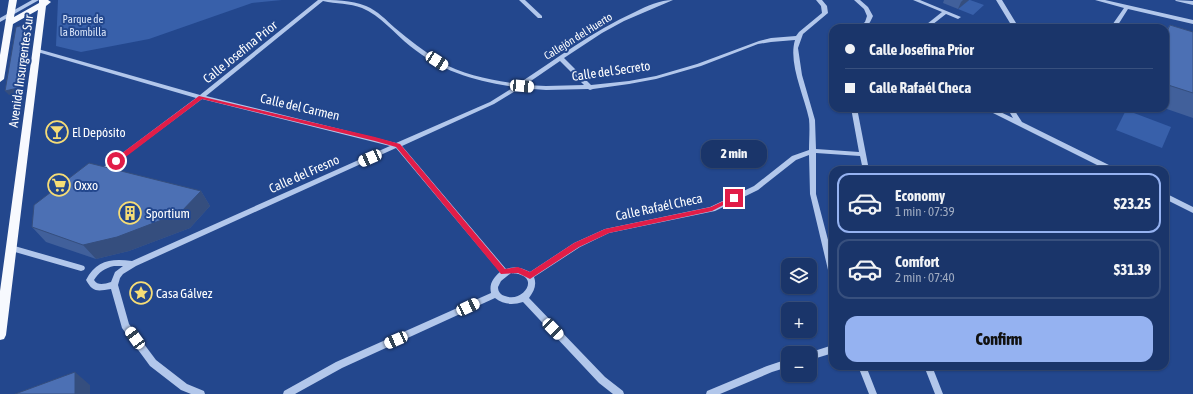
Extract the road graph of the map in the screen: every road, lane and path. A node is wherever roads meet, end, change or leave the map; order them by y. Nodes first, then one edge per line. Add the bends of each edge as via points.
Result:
1 (14, 0) edge
2 (321, 0) edge
3 (325, 0) edge
4 (522, 0) edge
5 (670, 0) edge
6 (819, 0) edge
7 (857, 0) edge
8 (916, 0) edge
9 (999, 0) edge
10 (1098, 0) edge
11 (1178, 0) edge
12 (43, 1) edge
13 (655, 2) edge
14 (1193, 3) edge
15 (1127, 7) junction
16 (946, 12) junction
17 (12, 14) junction
18 (540, 17) dead end
19 (958, 17) dead end
20 (0, 20) edge
21 (1193, 22) edge
22 (10, 24) junction
23 (866, 24) edge
24 (930, 24) edge
25 (1014, 24) edge
26 (1116, 24) edge
27 (798, 38) junction
28 (36, 50) junction
29 (561, 58) junction
30 (0, 79) edge
31 (522, 86) junction
32 (590, 88) junction
33 (201, 97) junction
34 (855, 112) edge
35 (996, 112) edge
36 (1012, 112) edge
37 (1020, 124) junction
38 (398, 146) junction
39 (813, 151) junction
40 (862, 154) junction
41 (865, 166) edge
42 (1105, 166) edge
43 (94, 178) edge
44 (1169, 198) edge
45 (1193, 210) edge
46 (11, 248) junction
47 (829, 258) edge
48 (132, 264) junction
49 (81, 268) dead end
50 (504, 272) junction
51 (530, 276) junction
52 (114, 285) junction
53 (496, 294) junction
54 (524, 298) junction
55 (0, 335) edge
56 (829, 350) edge
57 (817, 354) edge
58 (781, 365) edge
59 (864, 370) edge
60 (930, 370) edge
61 (201, 394) edge
62 (287, 394) edge
63 (620, 394) edge
64 (710, 394) edge
65 (873, 394) edge
66 (939, 394) edge

1 - 17 main road, Avenida Insurgentes Sur
2 - 33 street, Calle Josefina Prior
3 - 31 street, Calle del Secreto via 364,7 375,12 417,48 447,68 467,75
4 - 18 street
5 - 13 street, Callejón del Huerto
6 - 27 street via 824,6 825,13
7 - 23 street via 870,16
8 - 16 street
9 - 25 street
10 - 15 street
11 - 14 street
12 - 17 street
12 - 22 main road
12 - 28 main road, Avenida Insurgentes Sur
13 - 29 street, Callejón del Huerto
15 - 21 street
15 - 26 street
16 - 19 street
16 - 24 street
17 - 20 street
17 - 22 main road, Avenida Insurgentes Sur
22 - 30 main road, Avenida Insurgentes Sur
27 - 32 street, Calle del Secreto via 756,42 715,60 681,71
27 - 39 street via 795,48 799,75 812,120
28 - 33 street, Calle del Carmen
28 - 46 main road, Avenida Insurgentes Sur
29 - 31 street, Callejón del Huerto
29 - 32 street
31 - 32 street, Calle del Secreto
31 - 38 street, Calle del Fresno via 492,104
33 - 38 street, Calle del Carmen
33 - 43 street, Calle Josefina Prior
34 - 40 street
35 - 37 street
36 - 37 street
37 - 42 street
38 - 48 street, Calle del Fresno
38 - 50 street
39 - 40 street, Calle Rafaél Checa
39 - 47 street via 813,194
39 - 51 street, Calle Rafaél Checa via 794,158 756,188 712,209 608,231 577,245
40 - 41 street
44 - 45 street
46 - 49 street
46 - 55 main road, Avenida Insurgentes Sur
48 - 52 street, Calle del Fresno via 118,274
48 - 52 street via 110,262 100,267 90,280 93,286 99,288
50 - 51 street via 518,270
50 - 53 street via 495,282
51 - 54 street via 533,281 532,288
52 - 61 street via 126,325 153,363 184,387
53 - 54 street via 508,301
53 - 62 street via 339,366
54 - 63 street via 602,380
56 - 57 street
58 - 64 street
59 - 65 street
60 - 66 street

